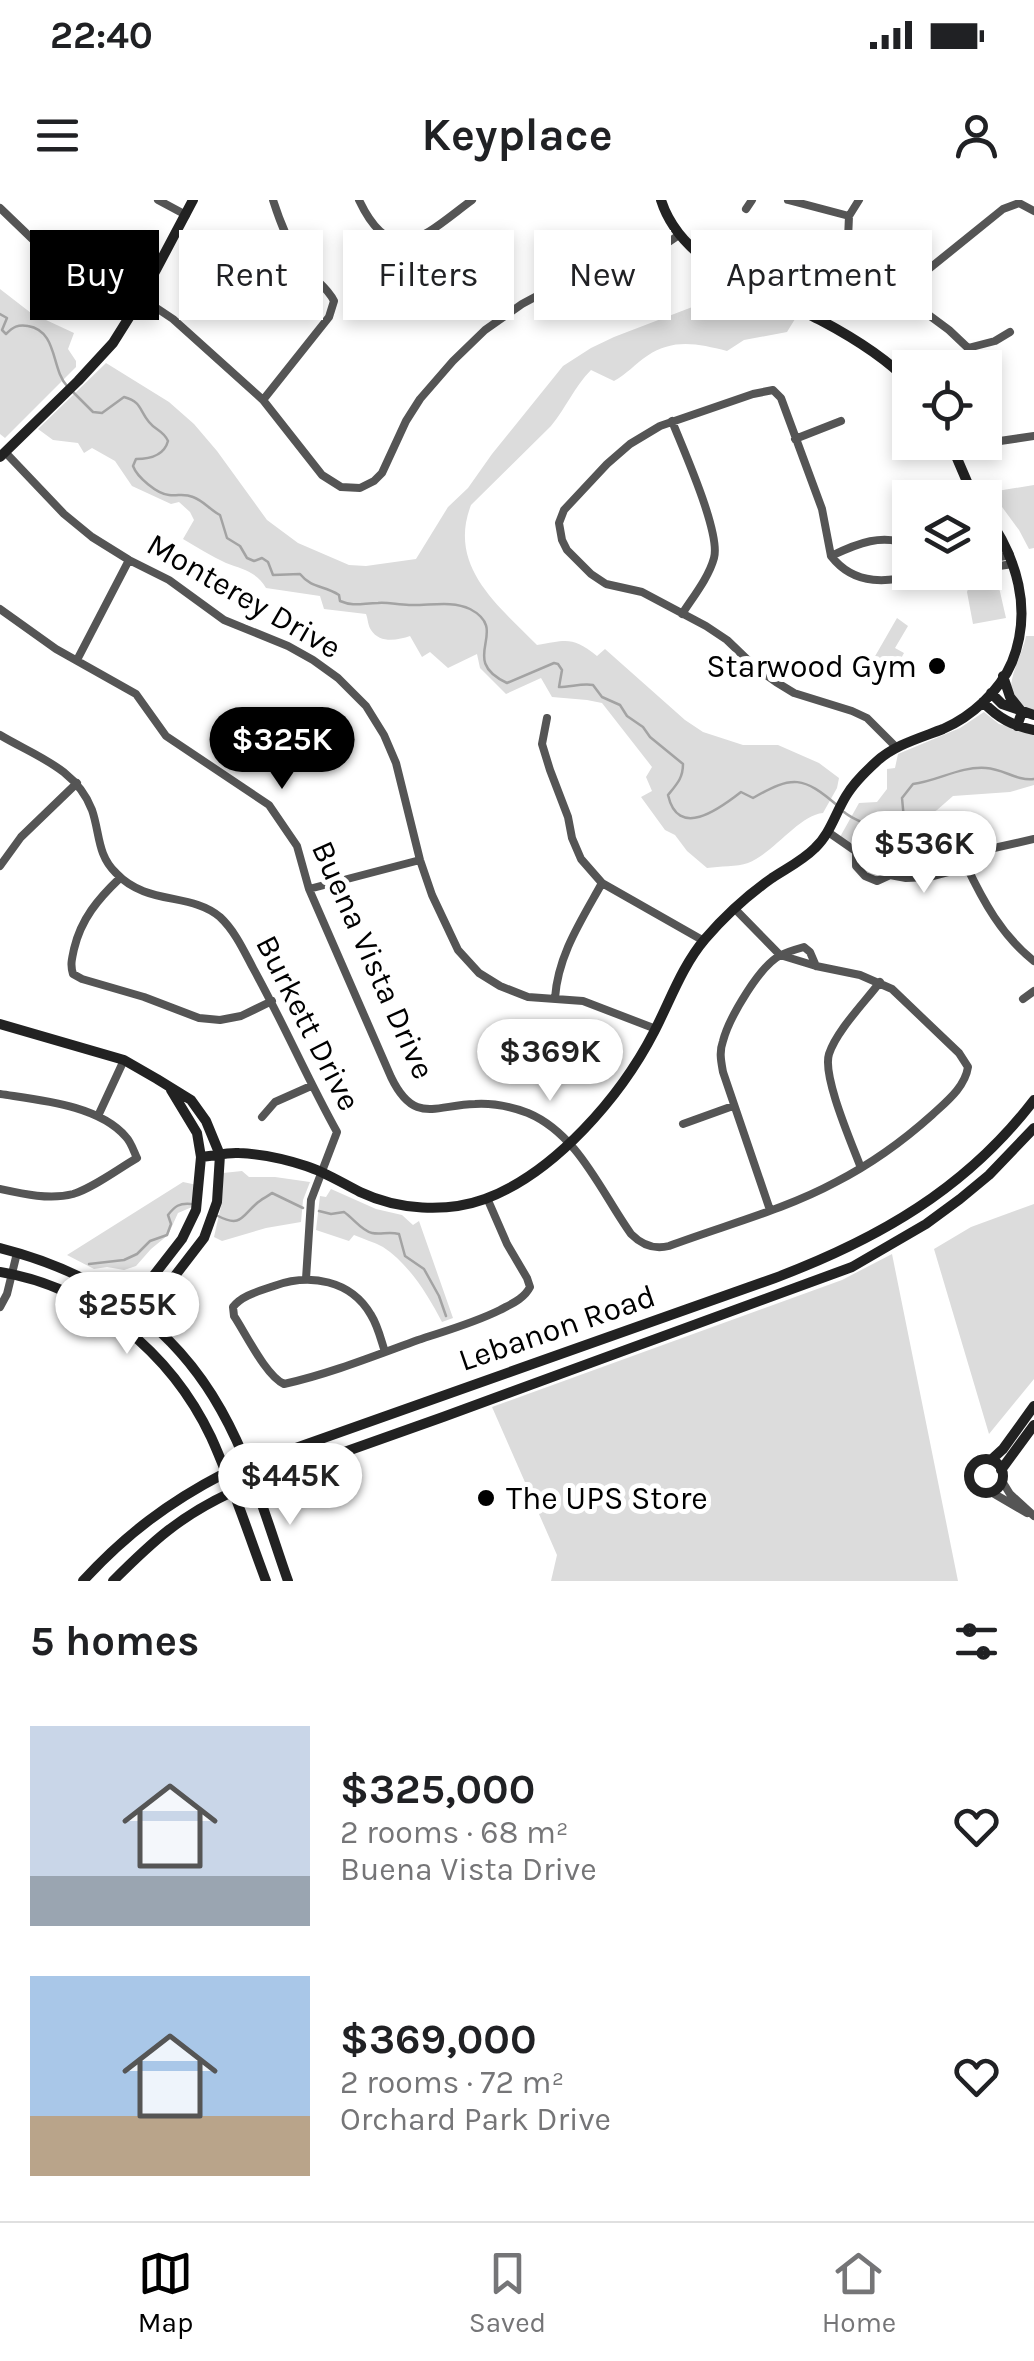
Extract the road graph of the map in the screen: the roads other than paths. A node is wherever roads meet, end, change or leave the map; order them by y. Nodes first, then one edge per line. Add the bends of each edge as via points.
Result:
1 (158, 200) edge
2 (193, 200) edge
3 (274, 200) edge
4 (358, 200) edge
5 (472, 200) edge
6 (660, 200) edge
7 (752, 200) edge
8 (788, 200) edge
9 (859, 200) edge
10 (0, 208) edge
11 (746, 209) dead end
12 (1034, 211) edge
13 (186, 215) junction
14 (849, 216) junction
15 (848, 230) edge
16 (679, 235) junction
17 (30, 237) edge
18 (159, 265) edge
19 (932, 266) edge
20 (159, 311) edge
21 (932, 318) edge
22 (128, 320) edge
23 (823, 322) joint
24 (1010, 332) dead end
25 (892, 368) edge
26 (262, 400) junction
27 (672, 421) junction
28 (841, 421) dead end
29 (1034, 436) edge
30 (795, 439) junction
31 (1002, 439) edge
32 (3, 455) edge
33 (892, 541) edge
34 (1002, 543) edge
35 (831, 556) junction
36 (129, 560) junction
37 (1012, 560) junction
38 (1002, 561) edge
39 (892, 577) edge
40 (0, 609) edge
41 (682, 614) junction
42 (78, 660) junction
43 (1003, 676) junction
44 (992, 693) junction
45 (982, 702) junction
46 (1028, 714) edge
47 (547, 718) dead end
48 (1017, 726) junction
49 (1034, 730) edge
50 (0, 734) edge
51 (897, 748) junction
52 (77, 783) junction
53 (828, 832) junction
54 (1034, 839) edge
55 (856, 853) junction
56 (420, 860) junction
57 (966, 865) junction
58 (0, 866) edge
59 (890, 875) junction
60 (120, 878) junction
61 (602, 884) junction
62 (309, 889) junction
63 (735, 909) junction
64 (704, 941) junction
65 (780, 955) junction
66 (1034, 961) edge
67 (816, 966) junction
68 (880, 982) junction
69 (1034, 991) edge
70 (555, 998) junction
71 (1024, 999) dead end
72 (272, 1001) junction
73 (0, 1024) edge
74 (656, 1028) junction
75 (124, 1060) junction
76 (312, 1086) junction
77 (170, 1090) junction
78 (0, 1094) edge
79 (733, 1106) junction
80 (1033, 1107) edge
81 (98, 1116) junction
82 (262, 1118) dead end
83 (683, 1124) dead end
84 (1034, 1128) edge
85 (569, 1143) junction
86 (202, 1156) junction
87 (220, 1156) junction
88 (861, 1168) junction
89 (322, 1172) junction
90 (0, 1190) edge
91 (487, 1198) junction
92 (198, 1201) junction
93 (217, 1202) junction
94 (770, 1210) junction
95 (191, 1224) junction
96 (206, 1233) junction
97 (0, 1248) edge
98 (17, 1252) junction
99 (163, 1264) junction
100 (6, 1273) edge
101 (176, 1274) junction
102 (306, 1279) junction
103 (0, 1306) edge
104 (130, 1306) junction
105 (144, 1316) junction
106 (124, 1328) junction
107 (385, 1352) junction
108 (436, 1397) junction
109 (1034, 1406) edge
110 (443, 1417) junction
111 (1034, 1424) edge
112 (991, 1460) junction
113 (246, 1464) junction
114 (224, 1472) junction
115 (1002, 1475) junction
116 (253, 1484) junction
117 (232, 1492) junction
118 (991, 1492) junction
119 (1033, 1515) edge
120 (105, 1558) junction
121 (117, 1577) edge
122 (83, 1581) edge
123 (266, 1581) edge
124 (288, 1581) edge

1 - 13 street
2 - 13 street
3 - 26 street via 294,252 334,301 329,317
4 - 5 street via 377,229 408,242
6 - 16 street
7 - 11 street
8 - 14 street
9 - 14 street
10 - 17 street
12 - 19 street via 1018,203 1003,209
13 - 18 street
14 - 15 street
16 - 23 street via 711,263
16 - 26 street via 657,250 590,267 485,330 420,399 382,473 367,486 341,487 322,475
20 - 26 street
21 - 24 street via 968,348
22 - 32 street via 113,344
23 - 25 street
27 - 30 street via 773,390
27 - 41 street via 715,550
27 - 41 street via 630,444 559,523 567,550 590,574
28 - 30 street
29 - 31 street
30 - 35 street via 822,509
32 - 36 street, Monterey Drive via 78,528
33 - 35 street
34 - 37 street
35 - 39 street via 865,580
36 - 42 street
36 - 56 street, Monterey Drive via 224,620 313,660 366,706 396,763
37 - 38 street
37 - 43 street via 1023,608
40 - 42 street, Buena Vista Drive
41 - 51 street via 728,640 794,693 867,718
42 - 62 street, Buena Vista Drive via 136,694 166,736 268,804 298,846
43 - 44 street
43 - 46 street via 1010,697
44 - 45 street
44 - 46 street
45 - 48 street
45 - 51 street via 961,720
46 - 48 street
47 - 61 street via 542,744 572,838
48 - 49 street
50 - 52 street
51 - 53 street via 847,795
52 - 58 street
52 - 60 street via 92,811 98,845
53 - 55 street
53 - 63 street
54 - 57 street via 994,848
55 - 59 street
55 - 59 street via 865,876 877,881
56 - 62 street
56 - 70 street, Monterey Drive via 458,950 479,973 528,997
57 - 59 street via 930,877
57 - 66 street via 998,922
60 - 72 street, Burkett Drive via 145,894 218,916
60 - 72 street via 80,928 73,974 199,1018 241,1016
61 - 64 street
61 - 70 street via 565,951
62 - 85 street, Buena Vista Drive via 407,1102 438,1110 482,1103 511,1108 546,1123
63 - 64 street
63 - 65 street
64 - 74 street
65 - 67 street
65 - 67 street via 804,947
65 - 79 street via 760,974 723,1040 720,1055
67 - 68 street
68 - 88 street via 828,1057 829,1079
68 - 88 street via 968,1066 963,1084 934,1113
69 - 71 street
70 - 74 street, Monterey Drive via 583,1000
72 - 76 street, Burkett Drive
73 - 75 street
74 - 85 street via 620,1085
75 - 77 street
75 - 81 street
76 - 82 street via 275,1102
76 - 89 street, Burkett Drive via 337,1132
77 - 86 street via 197,1133
77 - 87 street via 190,1100 206,1121
78 - 81 street
79 - 83 street
79 - 94 street
80 - 108 street, Lebanon Road via 941,1192 848,1249
81 - 90 street via 127,1137 137,1158 75,1194
84 - 110 street, Lebanon Road via 949,1208 852,1267
85 - 91 street
85 - 94 street via 646,1245 670,1246
86 - 87 street
86 - 92 street
87 - 89 street via 237,1152
87 - 93 street
88 - 94 street
89 - 91 street via 397,1204 445,1207
89 - 102 street, Burkett Drive via 310,1207
91 - 107 street via 530,1286 491,1314
92 - 93 street
92 - 95 street
93 - 96 street
95 - 96 street
95 - 99 street
96 - 101 street
97 - 98 street
98 - 100 street
98 - 104 street
99 - 101 street
99 - 104 street
100 - 103 street
100 - 106 street via 64,1290
101 - 105 street
102 - 107 street via 354,1295 371,1315
102 - 107 street via 242,1298 232,1309 280,1384
104 - 105 street
104 - 106 street
105 - 106 street
105 - 113 street via 204,1384
106 - 114 street via 182,1389
108 - 110 street
108 - 113 street, Lebanon Road
109 - 112 street
110 - 116 street, Lebanon Road
111 - 115 street
112 - 115 street
112 - 118 street via 976,1462 968,1476 975,1490
113 - 114 street, Lebanon Road
113 - 116 street
114 - 117 street
114 - 120 street, Lebanon Road via 180,1496
115 - 118 street
115 - 119 street via 1010,1494
116 - 117 street, Lebanon Road
116 - 124 street
117 - 121 street, Lebanon Road via 170,1526
117 - 123 street
118 - 119 street
120 - 121 street
120 - 122 street, Lebanon Road

